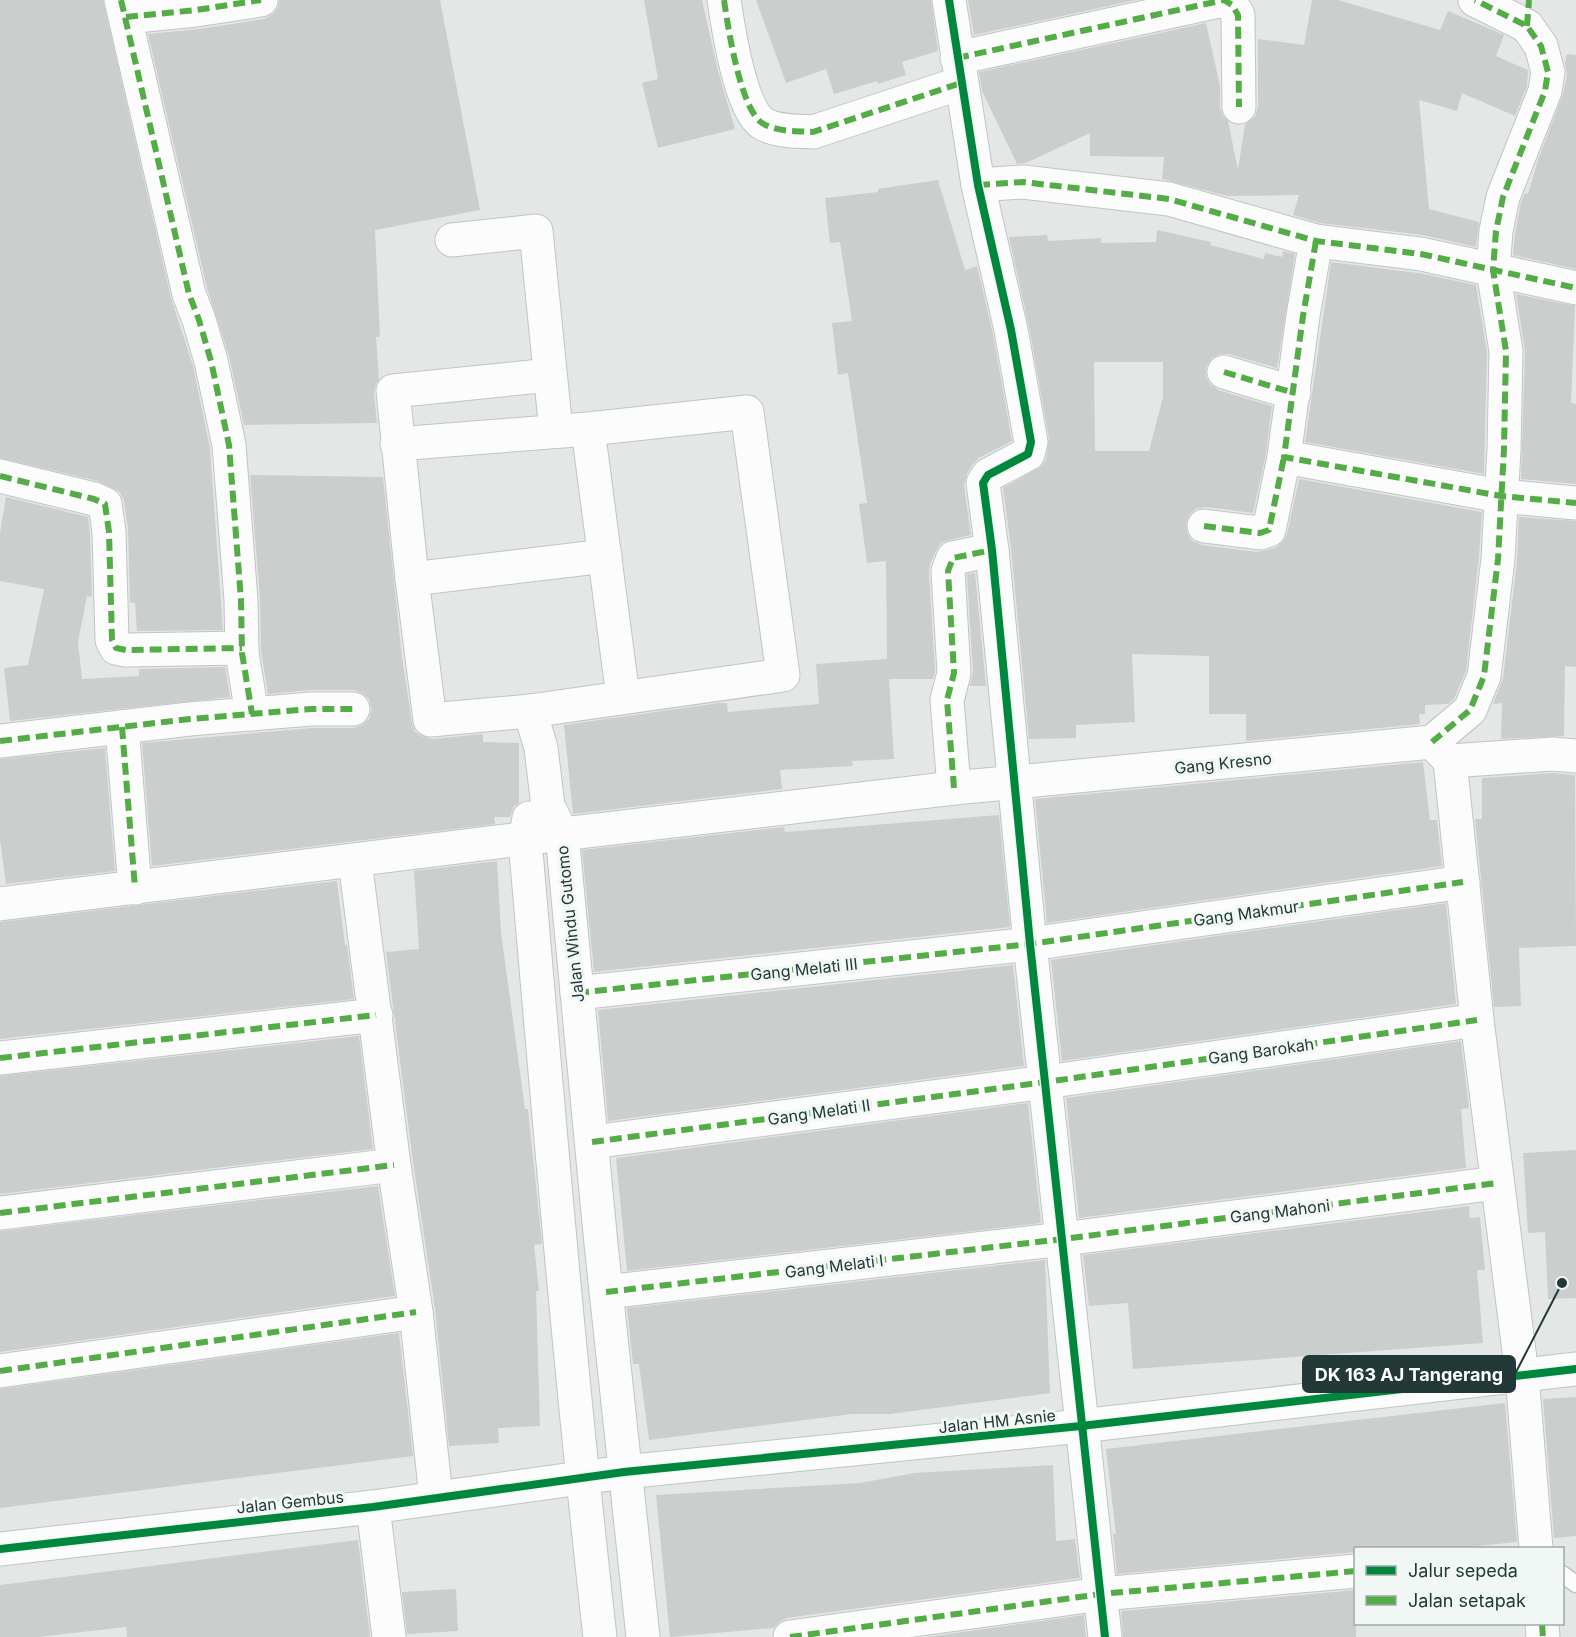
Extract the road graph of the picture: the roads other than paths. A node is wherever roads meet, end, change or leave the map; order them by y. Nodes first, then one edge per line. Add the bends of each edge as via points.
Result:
1 (261, 0) edge
2 (724, 0) edge
3 (949, 0) edge
4 (1475, 0) edge
5 (124, 8) edge
6 (1528, 13) edge
7 (959, 70) junction
8 (1239, 106) dead end
9 (978, 185) junction
10 (452, 240) dead end
11 (1316, 241) junction
12 (1493, 270) junction
13 (1576, 288) edge
14 (1224, 372) dead end
15 (550, 375) junction
16 (1294, 393) junction
17 (572, 430) junction
18 (397, 444) junction
19 (1284, 457) junction
20 (0, 476) edge
21 (1501, 496) junction
22 (1576, 503) edge
23 (1204, 526) dead end
24 (992, 550) junction
25 (606, 555) junction
26 (412, 579) junction
27 (242, 648) junction
28 (623, 697) junction
29 (353, 709) dead end
30 (530, 711) junction
31 (252, 714) junction
32 (122, 727) junction
33 (0, 741) edge
34 (1441, 752) junction
35 (1576, 756) edge
36 (1014, 784) junction
37 (954, 788) junction
38 (562, 834) junction
39 (525, 840) junction
40 (356, 861) junction
41 (1462, 882) junction
42 (135, 888) junction
43 (0, 904) edge
44 (1030, 944) junction
45 (577, 993) junction
46 (375, 1015) junction
47 (1477, 1020) junction
48 (0, 1058) edge
49 (1046, 1082) junction
50 (592, 1142) junction
51 (394, 1165) junction
52 (1497, 1183) junction
53 (0, 1213) edge
54 (1063, 1239) junction
55 (601, 1244) junction
56 (561, 1249) junction
57 (606, 1292) junction
58 (416, 1312) junction
59 (1576, 1369) edge
60 (0, 1371) edge
61 (1522, 1375) junction
62 (1081, 1426) junction
63 (624, 1472) junction
64 (582, 1477) junction
65 (436, 1497) junction
66 (373, 1507) junction
67 (1536, 1547) edge
68 (0, 1549) edge
69 (1354, 1571) edge
70 (1564, 1575) edge
71 (1576, 1584) edge
72 (1101, 1594) junction
73 (389, 1637) edge
74 (600, 1637) edge
75 (643, 1637) edge
76 (790, 1637) edge
77 (1105, 1637) edge

1 - 5 street via 196,10
2 - 7 street via 741,80 753,115 764,124 788,131 813,132
3 - 7 street
4 - 6 street
5 - 27 street via 189,294 211,361 229,445
6 - 12 street via 1548,72 1545,91 1503,197
7 - 8 street via 1224,0 1238,15
7 - 9 street
9 - 11 street via 1023,182 1169,200
9 - 24 street via 1011,330 1031,442 1028,454 984,479
10 - 15 street via 536,231
11 - 12 street via 1421,254
11 - 16 street
12 - 13 street
12 - 21 street via 1506,351
14 - 16 street
15 - 17 street
15 - 18 street via 393,391
16 - 19 street
17 - 18 street
17 - 25 street
17 - 28 street via 747,412 783,675
18 - 26 street
19 - 21 street
19 - 23 street via 1269,530 1260,533
20 - 27 street via 105,504 112,640 116,648
21 - 22 street
21 - 34 street via 1484,676 1470,710
24 - 36 street
24 - 37 street via 953,558 948,571 954,673 947,700
25 - 26 street
25 - 28 street
26 - 30 street via 430,720
27 - 31 street
28 - 30 street
29 - 31 street
30 - 38 street, Jalan Windu Gutomo via 541,748 548,806
30 - 39 street via 527,750 531,805
31 - 32 street
32 - 33 street
32 - 42 street
34 - 35 street, Gang Kresno
34 - 36 street, Gang Kresno
34 - 41 street
36 - 37 street, Gang Kresno
36 - 44 street
37 - 38 street, Gang Kresno
38 - 39 street, Gang Kresno
38 - 45 street, Jalan Windu Gutomo
39 - 40 street, Gang Kresno
39 - 56 street
40 - 42 street, Gang Kresno
40 - 46 street
41 - 44 street, Gang Makmur
41 - 47 street
42 - 43 street, Gang Kresno
44 - 45 street, Gang Melati III
44 - 49 street
45 - 50 street, Jalan Windu Gutomo
46 - 48 street
46 - 51 street
47 - 49 street, Gang Barokah
47 - 52 street
49 - 50 street, Gang Melati II
49 - 54 street
50 - 55 street, Jalan Windu Gutomo
51 - 53 street
51 - 58 street
52 - 54 street, Gang Mahoni
52 - 61 street
54 - 57 street, Gang Melati I
54 - 62 street
55 - 56 street
55 - 57 street, Jalan Windu Gutomo
56 - 64 street
57 - 63 street, Jalan Windu Gutomo
58 - 60 street
58 - 65 street
59 - 61 street, Jalan HM Asnie
61 - 62 street, Jalan HM Asnie
61 - 67 street
62 - 63 street, Jalan HM Asnie
62 - 72 street
63 - 64 street, Jalan HM Asnie
63 - 75 street, Jalan Windu Gutomo
64 - 65 street, Jalan Gembus
64 - 74 street
65 - 66 street, Jalan Gembus
66 - 68 street, Jalan Gembus
66 - 73 street
69 - 72 street
70 - 71 lane
72 - 76 street
72 - 77 street

